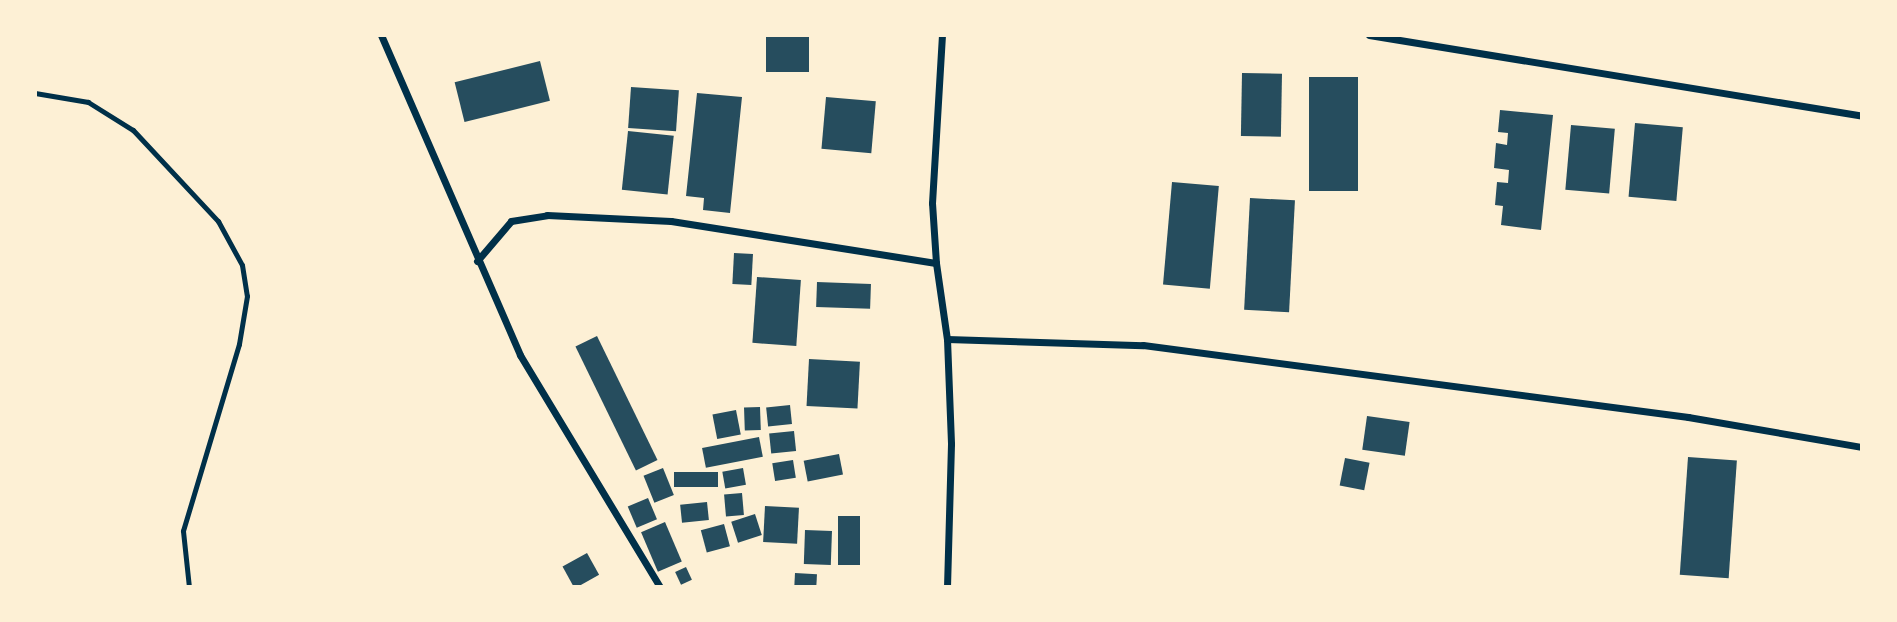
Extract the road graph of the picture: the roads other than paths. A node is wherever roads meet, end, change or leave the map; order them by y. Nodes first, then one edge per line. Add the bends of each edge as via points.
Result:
1 (381, 35) edge
2 (942, 35) edge
3 (1369, 35) edge
4 (35, 93) edge
5 (1862, 116) edge
6 (477, 261) junction
7 (936, 263) junction
8 (947, 340) junction
9 (1862, 447) edge
10 (190, 587) edge
11 (660, 587) edge
12 (947, 587) edge

1 - 6 street
2 - 7 street via 932,203
3 - 5 street
4 - 10 lane via 88,102 133,130 218,221 242,265 247,296 239,344 183,531
6 - 7 street via 511,221 547,215 671,220
6 - 11 street via 520,355
7 - 8 street
8 - 9 street via 1143,345 1688,417
8 - 12 street via 951,444

